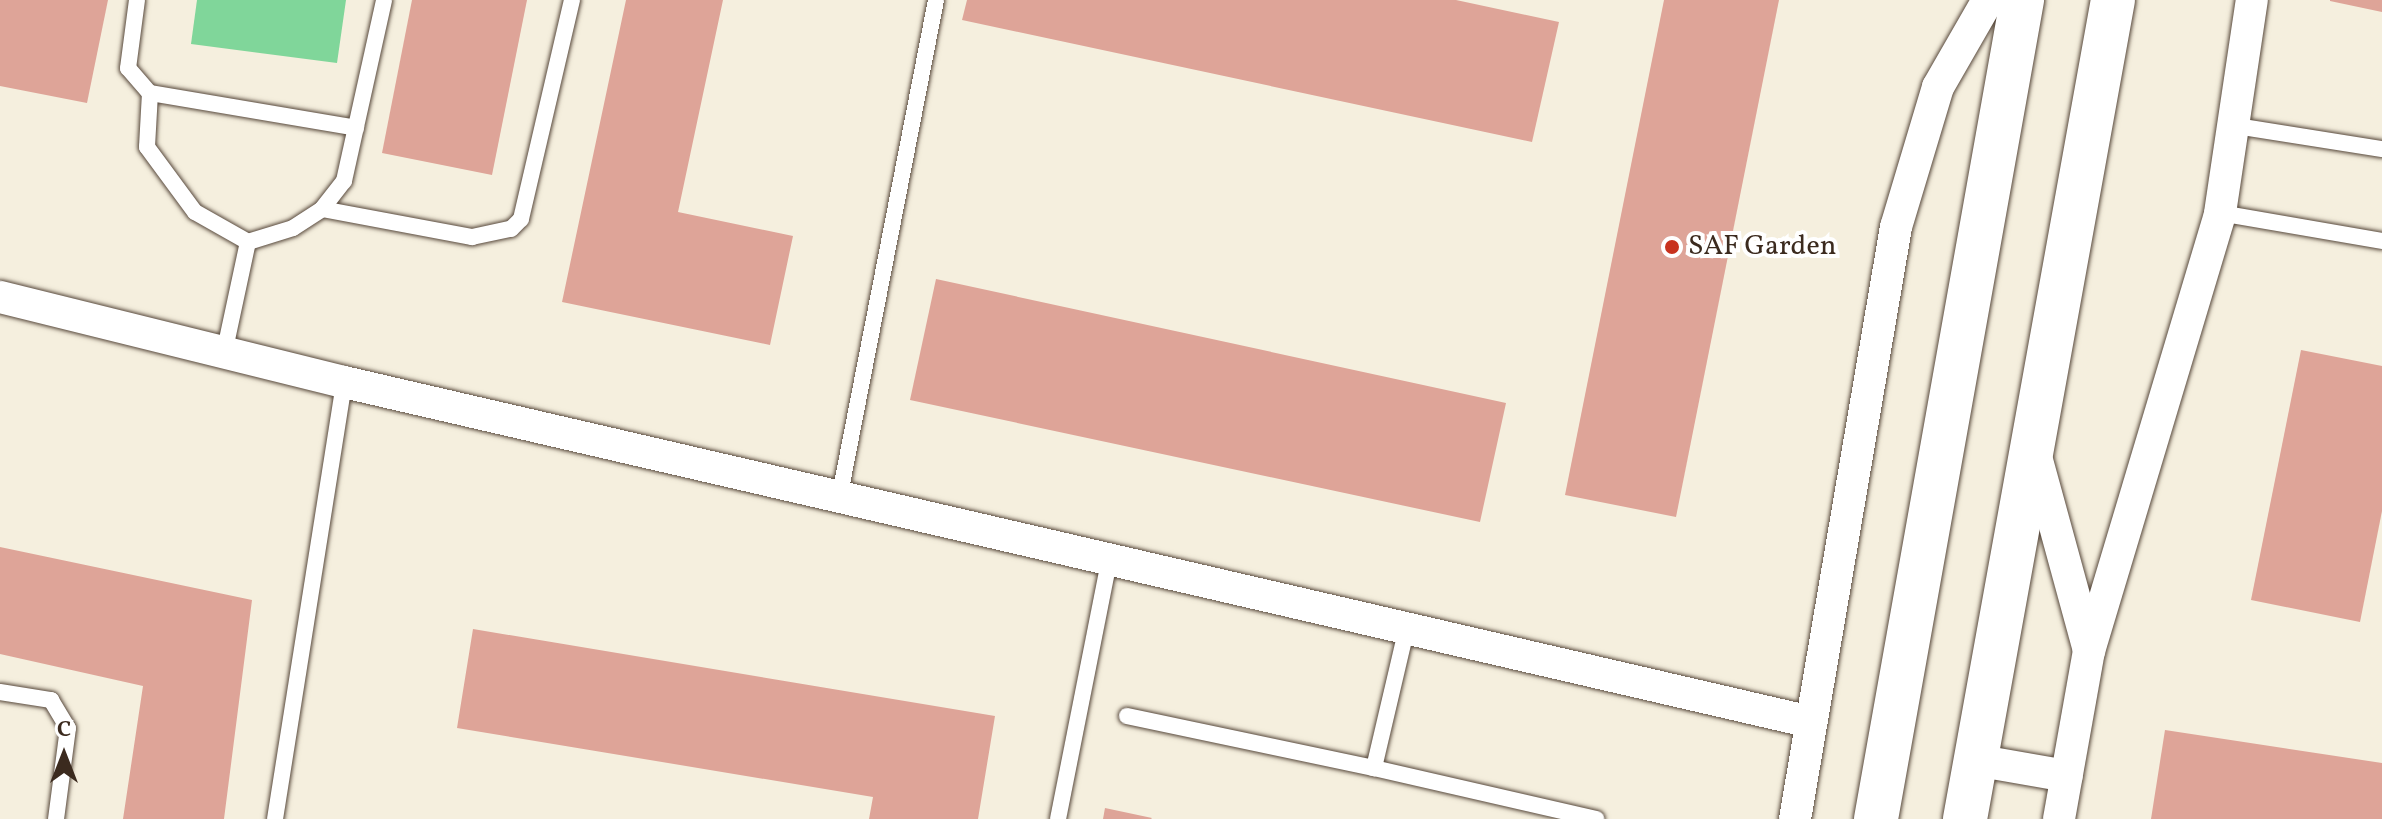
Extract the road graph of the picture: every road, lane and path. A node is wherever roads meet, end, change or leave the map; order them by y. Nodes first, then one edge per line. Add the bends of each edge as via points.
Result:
1 (137, 0) edge
2 (384, 0) edge
3 (572, 0) edge
4 (936, 0) edge
5 (1988, 0) edge
6 (2022, 0) edge
7 (2113, 0) edge
8 (2252, 0) edge
9 (150, 93) junction
10 (2230, 125) junction
11 (356, 128) junction
12 (2382, 149) edge
13 (322, 209) junction
14 (2220, 213) junction
15 (2382, 241) edge
16 (248, 242) junction
17 (0, 297) edge
18 (225, 349) junction
19 (344, 382) junction
20 (2032, 444) junction
21 (840, 494) junction
22 (1110, 557) junction
23 (1407, 627) junction
24 (2089, 651) junction
25 (0, 692) edge
26 (1127, 716) dead end
27 (1811, 722) junction
28 (1975, 760) junction
29 (1374, 768) junction
30 (2067, 776) junction
31 (56, 819) edge
32 (275, 819) edge
33 (1058, 819) edge
34 (1596, 819) edge
35 (1795, 819) edge
36 (1876, 819) edge
37 (1965, 819) edge
38 (2059, 819) edge

1 - 9 lane via 128,68
2 - 11 lane
3 - 13 lane via 521,219 511,229 472,237
4 - 21 lane
5 - 27 street via 1938,87 1896,227
6 - 36 main road
7 - 20 main road
8 - 10 street
9 - 11 lane
9 - 16 lane via 147,147 168,180 195,212
10 - 12 lane
10 - 14 street
11 - 13 lane via 344,181
13 - 16 lane via 293,228
14 - 15 lane
14 - 24 street
16 - 18 lane
17 - 18 street
18 - 19 street
19 - 21 street
19 - 32 lane
20 - 24 street
20 - 28 main road
21 - 22 street
22 - 23 street
22 - 33 lane
23 - 27 street
23 - 29 lane
24 - 30 street
25 - 31 lane via 51,700 68,728
26 - 29 lane
27 - 35 street
28 - 30 street
28 - 37 main road
29 - 34 lane
30 - 38 street

